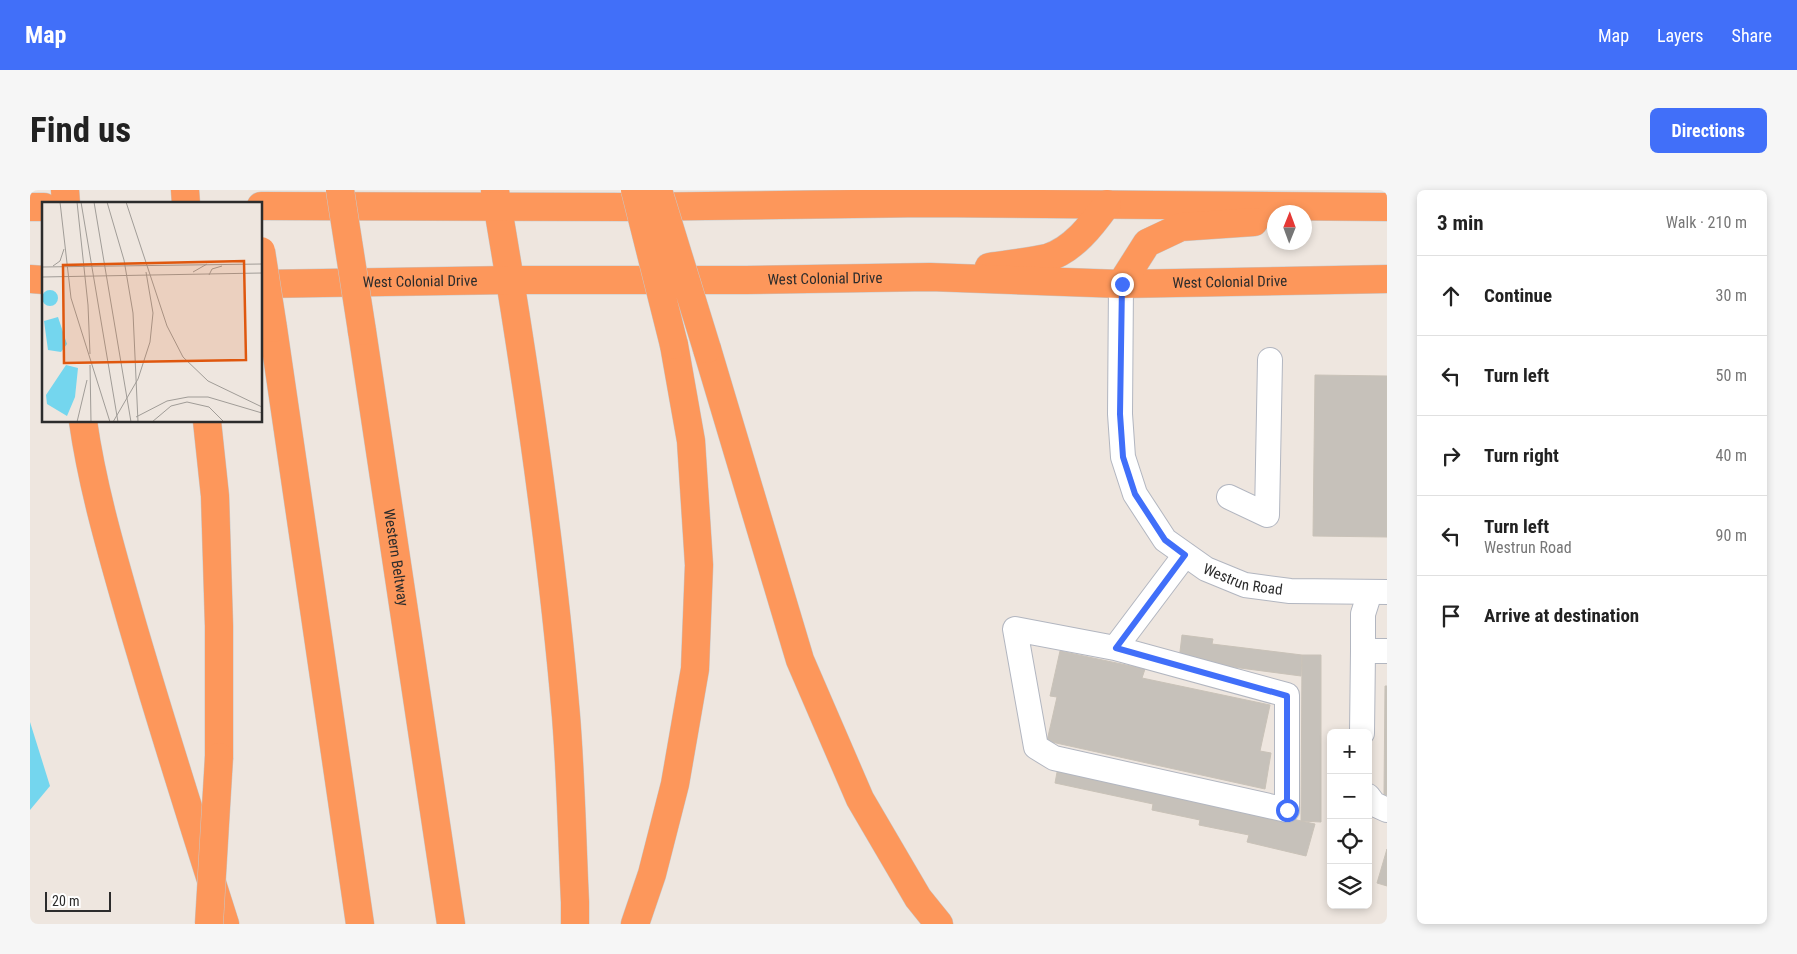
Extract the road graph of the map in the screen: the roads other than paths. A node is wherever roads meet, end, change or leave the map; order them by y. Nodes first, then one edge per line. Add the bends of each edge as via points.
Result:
1 (340, 190) edge
2 (635, 190) edge
3 (658, 190) edge
4 (926, 196) edge
5 (1107, 197) edge
6 (496, 199) edge
7 (262, 206) edge
8 (1384, 207) edge
9 (1312, 218) edge
10 (1267, 221) edge
11 (262, 257) edge
12 (930, 278) junction
13 (1387, 279) edge
14 (510, 280) junction
15 (262, 284) edge
16 (1122, 284) junction
17 (1270, 360) dead end
18 (83, 422) edge
19 (207, 422) edge
20 (1229, 497) dead end
21 (1185, 555) junction
22 (1378, 592) edge
23 (1116, 648) junction
24 (1363, 651) junction
25 (1387, 651) edge
26 (1362, 729) edge
27 (219, 757) junction
28 (1372, 801) edge
29 (1387, 810) edge
30 (209, 924) edge
31 (219, 924) edge
32 (225, 924) edge
33 (360, 924) edge
34 (451, 924) edge
35 (575, 924) edge
36 (635, 924) edge
37 (940, 924) edge

1 - 34 highway, Western Beltway, bridge
2 - 36 highway, bridge via 674,345 691,441 698,566 695,670 675,784 652,874
3 - 37 highway, bridge via 800,660 860,799 918,898
4 - 5 highway
4 - 6 highway via 732,207
5 - 8 highway
5 - 12 highway via 1092,226 1066,248 1048,257
6 - 7 highway
6 - 14 highway
8 - 9 highway
10 - 16 highway via 1182,227 1147,243
11 - 33 highway, bridge
12 - 14 highway, West Colonial Drive
12 - 16 highway, West Colonial Drive
13 - 16 highway, West Colonial Drive
14 - 15 highway, West Colonial Drive
14 - 35 highway via 550,559 566,718
16 - 21 street, Westrun Road via 1120,414 1123,457 1135,494 1165,540
17 - 20 street via 1267,515
18 - 32 highway via 114,559 155,704
19 - 27 highway via 215,496
21 - 22 street, Westrun Road via 1206,569 1244,585 1290,592
21 - 23 street
22 - 24 street via 1363,614
23 - 23 street via 1015,629 1036,747 1054,758 1287,810 1287,696
24 - 25 street
24 - 26 street
27 - 30 highway, bridge
27 - 31 highway, bridge
28 - 29 street

